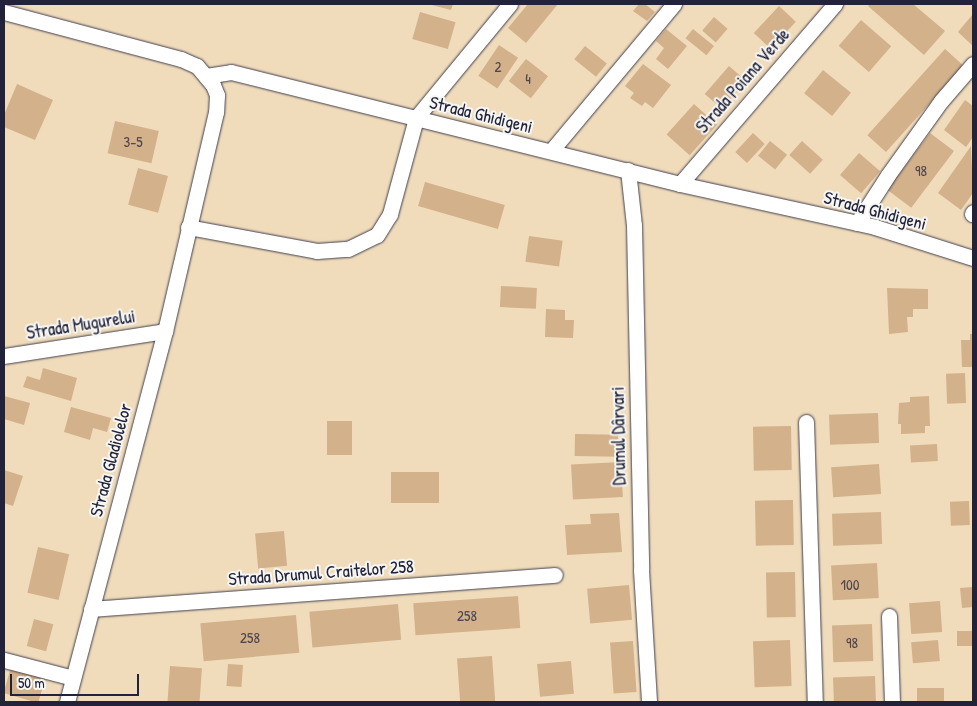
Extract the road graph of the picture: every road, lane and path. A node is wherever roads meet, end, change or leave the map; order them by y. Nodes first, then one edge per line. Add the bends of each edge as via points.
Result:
1 (510, 4) edge
2 (674, 4) edge
3 (835, 4) edge
4 (4, 12) edge
5 (973, 64) edge
6 (206, 76) junction
7 (416, 118) junction
8 (551, 151) junction
9 (628, 170) junction
10 (680, 184) junction
11 (857, 223) junction
12 (188, 227) junction
13 (973, 258) edge
14 (165, 331) junction
15 (4, 356) edge
16 (806, 422) dead end
17 (554, 575) dead end
18 (91, 609) junction
19 (889, 616) dead end
20 (4, 660) edge
21 (74, 678) junction
22 (67, 702) edge
23 (649, 702) edge
24 (815, 702) edge
25 (892, 702) edge

1 - 7 street
2 - 8 street
3 - 10 street, Strada Poiana Verde
4 - 6 street via 181,59 197,66
5 - 11 street via 920,130
6 - 7 street via 231,72
6 - 12 street via 217,95 216,112
7 - 8 street, Strada Ghidigeni
7 - 12 street, Strada Ghidigeni via 390,214 377,235 364,244 348,249 317,251
8 - 9 street, Strada Ghidigeni
9 - 10 street, Strada Ghidigeni
9 - 23 street, Drumul Dârvari via 634,225 641,570
10 - 11 street, Strada Ghidigeni
11 - 13 street, Strada Ghidigeni
12 - 14 street, Strada Gladiolelor
14 - 15 street, Strada Mugurelui
14 - 18 street, Strada Gladiolelor
16 - 24 street
17 - 18 street, Strada Drumul Craitelor 258
18 - 21 street, Strada Gladiolelor
19 - 25 street
20 - 21 street
21 - 22 street, Strada Gladiolelor

